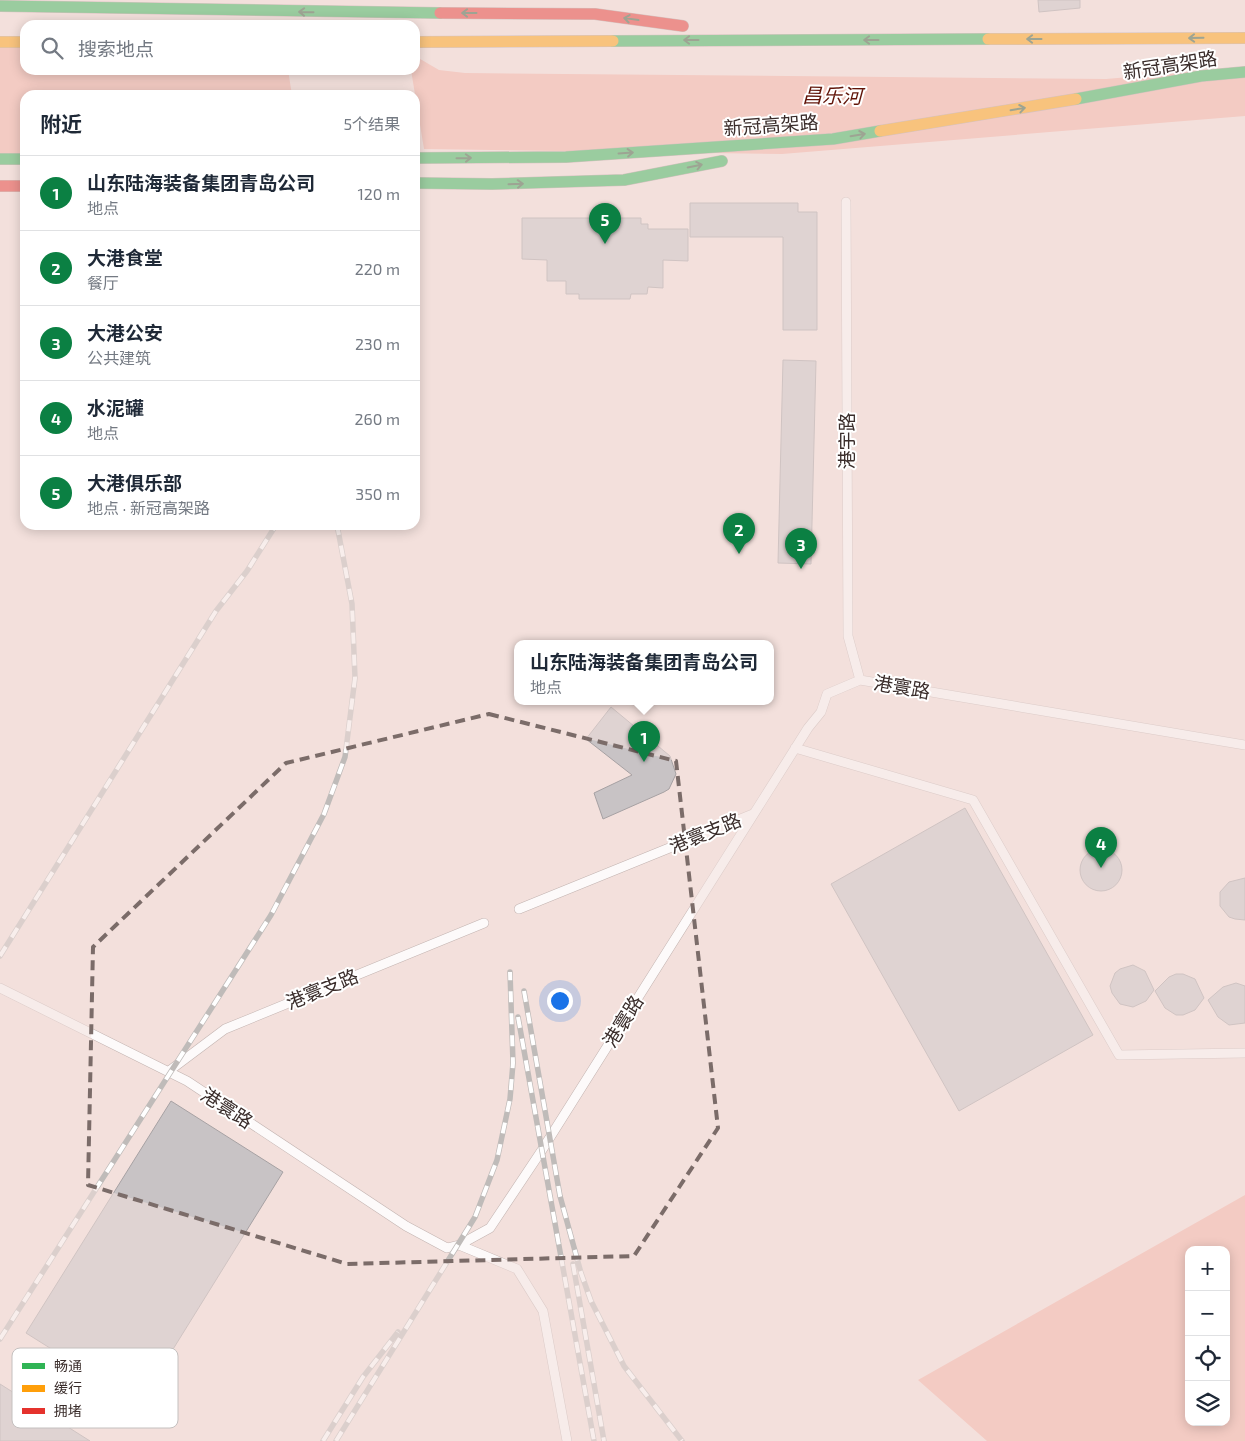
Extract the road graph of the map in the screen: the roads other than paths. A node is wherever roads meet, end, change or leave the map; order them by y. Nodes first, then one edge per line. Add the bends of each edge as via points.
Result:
1 (0, 6) edge
2 (1245, 38) edge
3 (783, 40) junction
4 (0, 42) edge
5 (20, 42) edge
6 (420, 42) edge
7 (1245, 72) edge
8 (833, 139) junction
9 (420, 158) edge
10 (0, 159) edge
11 (20, 159) edge
12 (420, 183) edge
13 (0, 186) edge
14 (20, 186) edge
15 (846, 202) dead end
16 (860, 680) junction
17 (1245, 745) edge
18 (794, 748) junction
19 (753, 813) junction
20 (519, 909) dead end
21 (484, 923) dead end
22 (0, 988) edge
23 (1245, 1053) edge
24 (169, 1071) junction
25 (459, 1245) junction
26 (566, 1441) edge

3 -> 1 highway via 595,14 320,13
2 -> 3 highway, 新冠高架路
3 -> 6 highway, 新冠高架路
4 - 5 highway
8 -> 7 highway, 新冠高架路 via 1201,76
9 -> 8 highway, 新冠高架路 via 566,157
12 -> 8 highway via 624,180
10 - 11 highway
13 - 14 highway
15 - 16 lane, 港宇路 via 848,636
16 - 17 lane, 港寰路
16 - 18 lane, 港寰路 via 827,694 821,712
18 - 19 lane, 港寰路
18 - 23 lane via 973,800 1120,1055
19 - 20 lane, 港寰支路
19 - 25 lane, 港寰路 via 490,1228
21 - 24 lane, 港寰支路 via 224,1029
22 - 24 lane, 港寰路
24 - 25 lane, 港寰路 via 406,1226 447,1248
25 - 26 lane via 517,1269 543,1311

